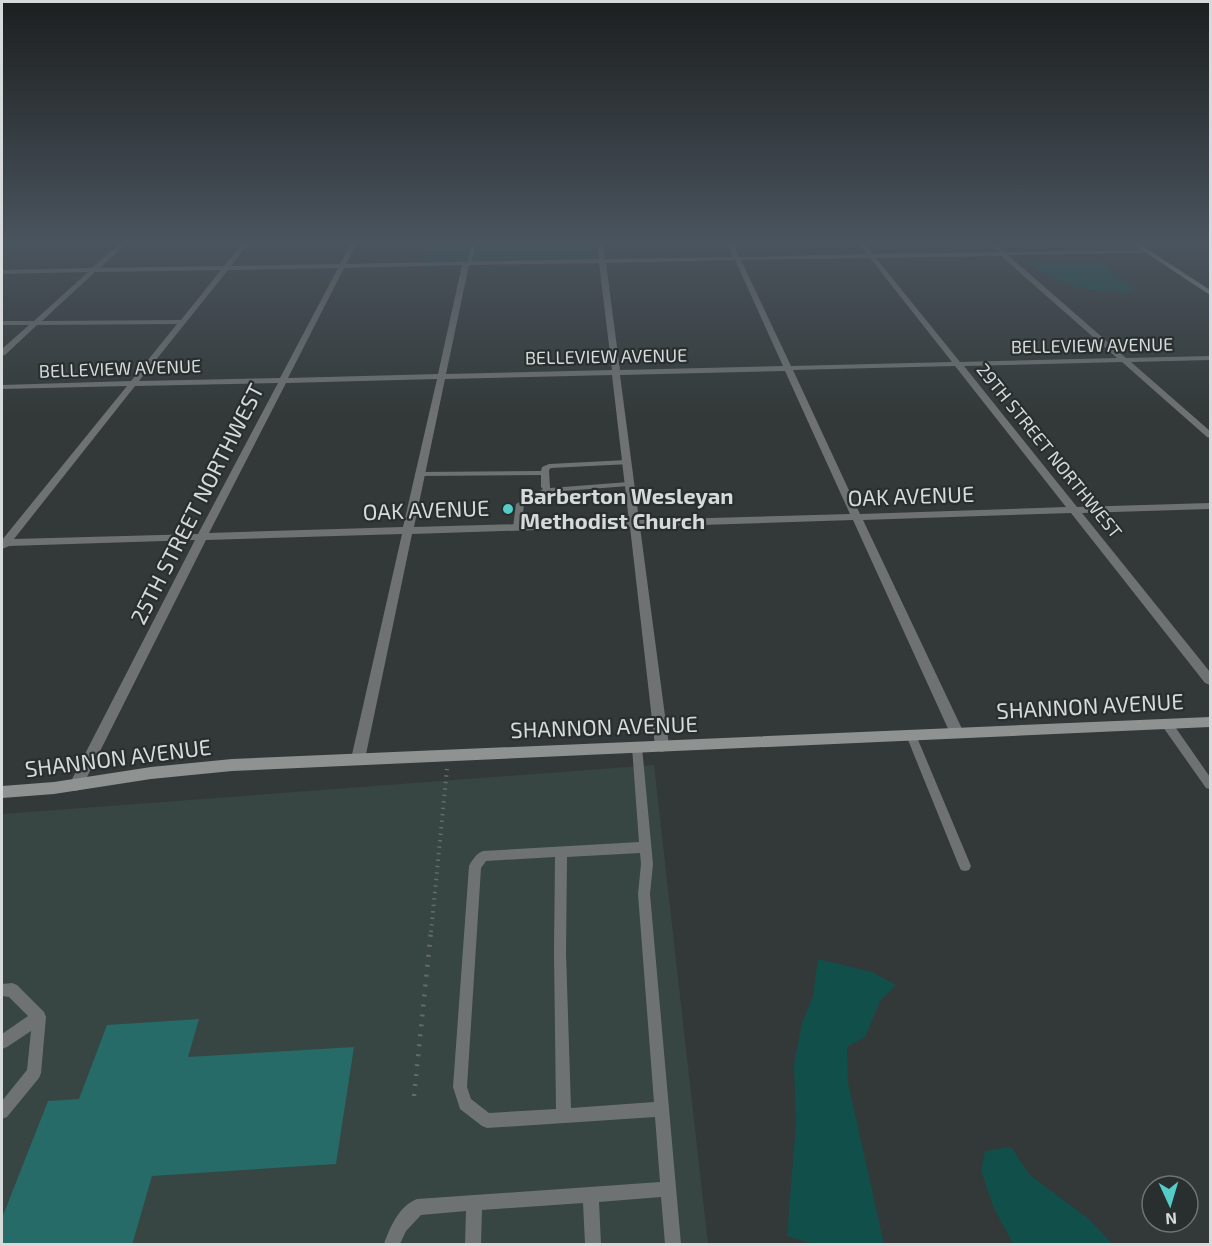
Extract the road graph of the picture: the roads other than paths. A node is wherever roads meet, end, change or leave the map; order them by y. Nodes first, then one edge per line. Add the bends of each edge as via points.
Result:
1 (59, 301) edge
2 (199, 301) edge
3 (324, 301) edge
4 (459, 301) edge
5 (608, 301) edge
6 (757, 301) edge
7 (907, 301) edge
8 (1057, 301) edge
9 (36, 322) junction
10 (182, 322) junction
11 (2, 323) edge
12 (2, 353) edge
13 (1210, 358) edge
14 (1125, 360) junction
15 (958, 364) junction
16 (789, 368) junction
17 (616, 372) junction
18 (441, 376) junction
19 (284, 380) junction
20 (134, 384) junction
21 (2, 387) edge
22 (1210, 435) edge
23 (627, 462) junction
24 (420, 474) junction
25 (545, 474) junction
26 (629, 484) junction
27 (548, 490) junction
28 (1210, 506) edge
29 (1075, 510) junction
30 (858, 518) junction
31 (634, 524) junction
32 (517, 528) junction
33 (408, 530) junction
34 (203, 536) junction
35 (3, 544) edge
36 (1210, 680) edge
37 (1210, 722) edge
38 (1167, 724) junction
39 (957, 734) junction
40 (911, 735) junction
41 (662, 746) junction
42 (637, 747) junction
43 (358, 759) junction
44 (76, 785) junction
45 (1210, 785) edge
46 (2, 792) edge
47 (645, 847) junction
48 (561, 852) junction
49 (965, 866) dead end
50 (2, 990) edge
51 (39, 1017) junction
52 (2, 1042) edge
53 (662, 1109) junction
54 (2, 1112) edge
55 (564, 1116) junction
56 (668, 1189) junction
57 (591, 1194) junction
58 (474, 1203) junction
59 (392, 1245) edge
60 (473, 1245) edge
61 (593, 1245) edge
62 (673, 1245) edge

1 - 9 street
2 - 10 street
3 - 19 street, 25TH STREET NORTHWEST
4 - 18 street
5 - 17 street
6 - 16 street
7 - 15 street, 29TH STREET NORTHWEST
8 - 14 street
9 - 10 street
9 - 11 street
9 - 12 street
10 - 20 street
13 - 14 street, BELLEVIEW AVENUE
14 - 15 street, BELLEVIEW AVENUE
14 - 22 street
15 - 16 street, BELLEVIEW AVENUE
15 - 29 street, 29TH STREET NORTHWEST
16 - 17 street, BELLEVIEW AVENUE
16 - 30 street
17 - 18 street, BELLEVIEW AVENUE
17 - 23 street
18 - 19 street, BELLEVIEW AVENUE
18 - 24 street
19 - 20 street, BELLEVIEW AVENUE
19 - 34 street, 25TH STREET NORTHWEST
20 - 21 street, BELLEVIEW AVENUE
20 - 35 street
23 - 25 lane via 549,466
23 - 26 street
24 - 25 lane
24 - 33 street
25 - 27 lane
26 - 27 lane
26 - 31 street
27 - 32 lane via 520,504
28 - 29 street, OAK AVENUE
29 - 30 street, OAK AVENUE
29 - 36 street, 29TH STREET NORTHWEST
30 - 31 street, OAK AVENUE
30 - 39 street
31 - 32 street, OAK AVENUE
31 - 41 street
32 - 33 street, OAK AVENUE
33 - 34 street, OAK AVENUE
33 - 43 street
34 - 35 street, OAK AVENUE
34 - 44 street, 25TH STREET NORTHWEST
37 - 38 street, SHANNON AVENUE
38 - 39 street, SHANNON AVENUE
38 - 45 lane
39 - 40 street, SHANNON AVENUE
40 - 41 street, SHANNON AVENUE
40 - 49 lane
41 - 42 street, SHANNON AVENUE
42 - 43 street, SHANNON AVENUE
42 - 47 lane
43 - 44 street, SHANNON AVENUE via 232,765
44 - 46 street, SHANNON AVENUE
47 - 48 lane
47 - 53 lane via 644,894
48 - 55 lane
48 - 55 lane via 483,856 475,867 460,1087 465,1104 487,1121
50 - 51 lane via 12,990
51 - 52 lane
51 - 54 lane via 34,1073
53 - 55 lane
53 - 56 lane
56 - 57 lane
56 - 62 lane
57 - 58 lane
57 - 61 lane
58 - 59 lane via 417,1207 400,1225
58 - 60 lane

